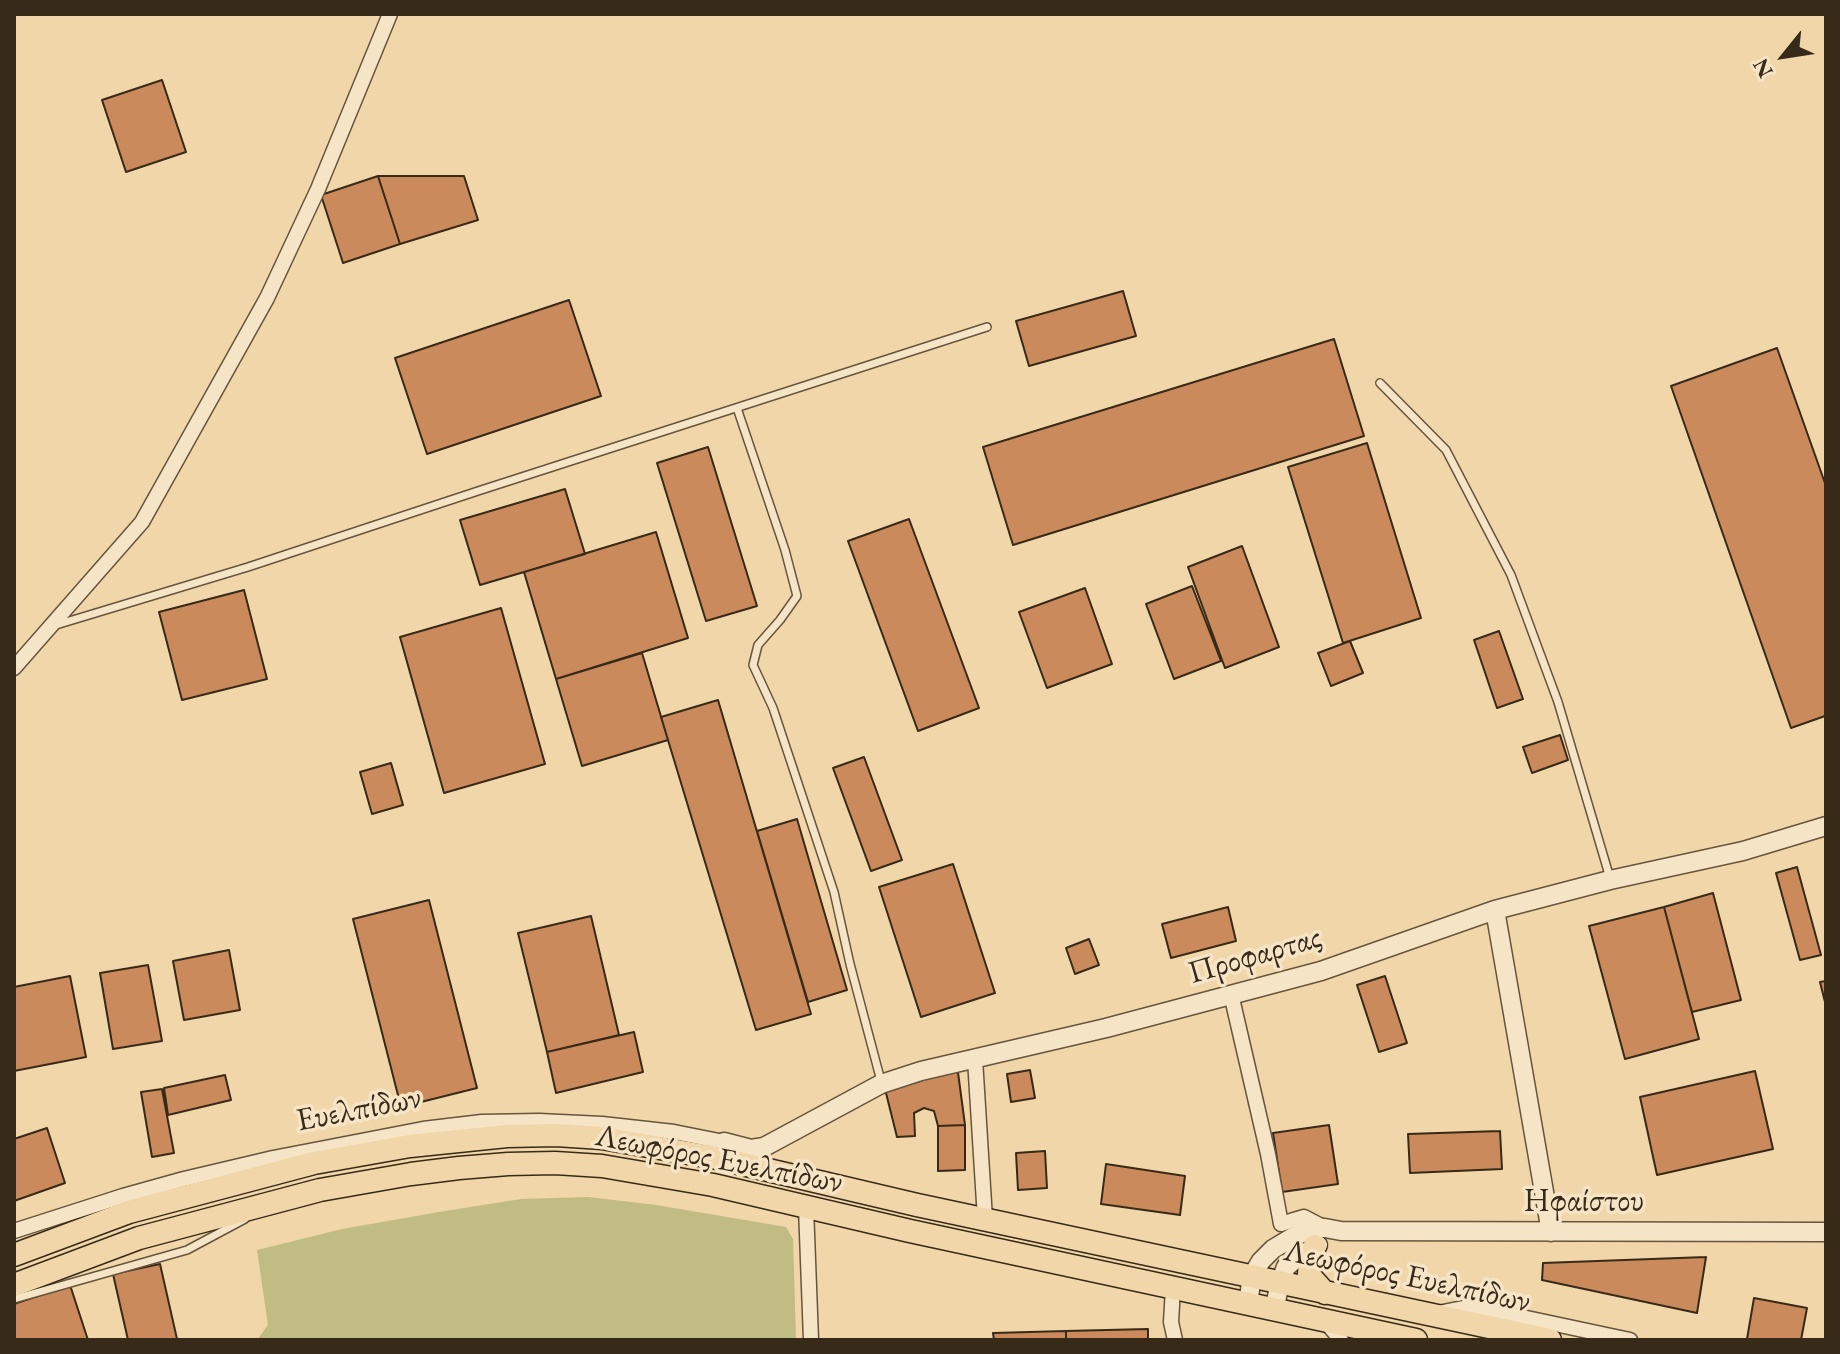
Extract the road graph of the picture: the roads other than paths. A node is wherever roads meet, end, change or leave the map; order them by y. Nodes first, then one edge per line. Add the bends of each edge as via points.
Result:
1 (390, 14) edge
2 (987, 327) dead end
3 (1380, 383) dead end
4 (737, 408) junction
5 (52, 626) junction
6 (14, 668) edge
7 (1826, 826) edge
8 (1610, 880) junction
9 (1495, 910) junction
10 (1231, 994) junction
11 (975, 1059) junction
12 (881, 1084) junction
13 (720, 1150) junction
14 (274, 1166) junction
15 (280, 1200) junction
16 (806, 1207) junction
17 (985, 1219) junction
18 (14, 1231) edge
19 (1551, 1232) junction
20 (1826, 1232) edge
21 (1327, 1235) junction
22 (14, 1255) edge
23 (1252, 1276) junction
24 (1280, 1283) junction
25 (14, 1285) edge
26 (1173, 1288) junction
27 (1325, 1293) junction
28 (14, 1299) edge
29 (1248, 1304) junction
30 (1274, 1310) junction
31 (1428, 1314) junction
32 (1325, 1321) junction
33 (811, 1340) edge
34 (1175, 1340) edge
35 (1341, 1340) edge
36 (1416, 1340) edge
37 (1550, 1340) edge
38 (1630, 1340) edge

1 - 5 street via 267,298 142,522
2 - 4 lane
3 - 8 lane via 1446,450 1511,575 1558,702
4 - 5 lane
4 - 12 lane via 797,596 758,645 753,665 773,708 834,892
5 - 6 street
7 - 8 street, Προφαρτας via 1743,851
8 - 9 street, Προφαρτας
9 - 10 street, Προφαρτας via 1321,971
9 - 19 street
10 - 11 street, Προφαρτας
10 - 21 street via 1281,1224 1304,1217
11 - 12 street, Προφαρτας
11 - 17 street
12 - 13 street, Προφαρτας via 758,1149
13 - 14 main road, Λεωφόρος Ευελπίδων via 602,1131 452,1141
13 - 17 main road, Λεωφόρος Ευελπίδων
14 - 18 street, Ευελπίδων via 123,1196
14 - 22 main road, Λεωφόρος Ευελπίδων
15 - 16 main road, Λεωφόρος Ευελπίδων via 411,1174 555,1163 672,1177
15 - 25 main road, Λεωφόρος Ευελπίδων via 139,1238
15 - 28 lane via 187,1250
16 - 26 main road, Λεωφόρος Ευελπίδων
16 - 33 street
17 - 23 main road, Λεωφόρος Ευελπίδων
19 - 20 street, Ηφαίστου
19 - 21 street, Ηφαίστου
21 - 23 street, Ηφαίστου via 1315,1228 1293,1237 1273,1249
21 - 24 street via 1286,1267
21 - 27 main road via 1310,1259 1309,1275
23 - 24 main road, Λεωφόρος Ευελπίδων
23 - 29 street
24 - 27 main road, Λεωφόρος Ευελπίδων
24 - 30 street
26 - 29 main road, Λεωφόρος Ευελπίδων
26 - 34 street
27 - 31 main road, Λεωφόρος Ευελπίδων
29 - 30 main road, Λεωφόρος Ευελπίδων
30 - 32 main road, Λεωφόρος Ευελπίδων
31 - 37 main road, Λεωφόρος Ευελπίδων
31 - 38 street via 1489,1310
32 - 35 street
32 - 36 main road, Λεωφόρος Ευελπίδων

